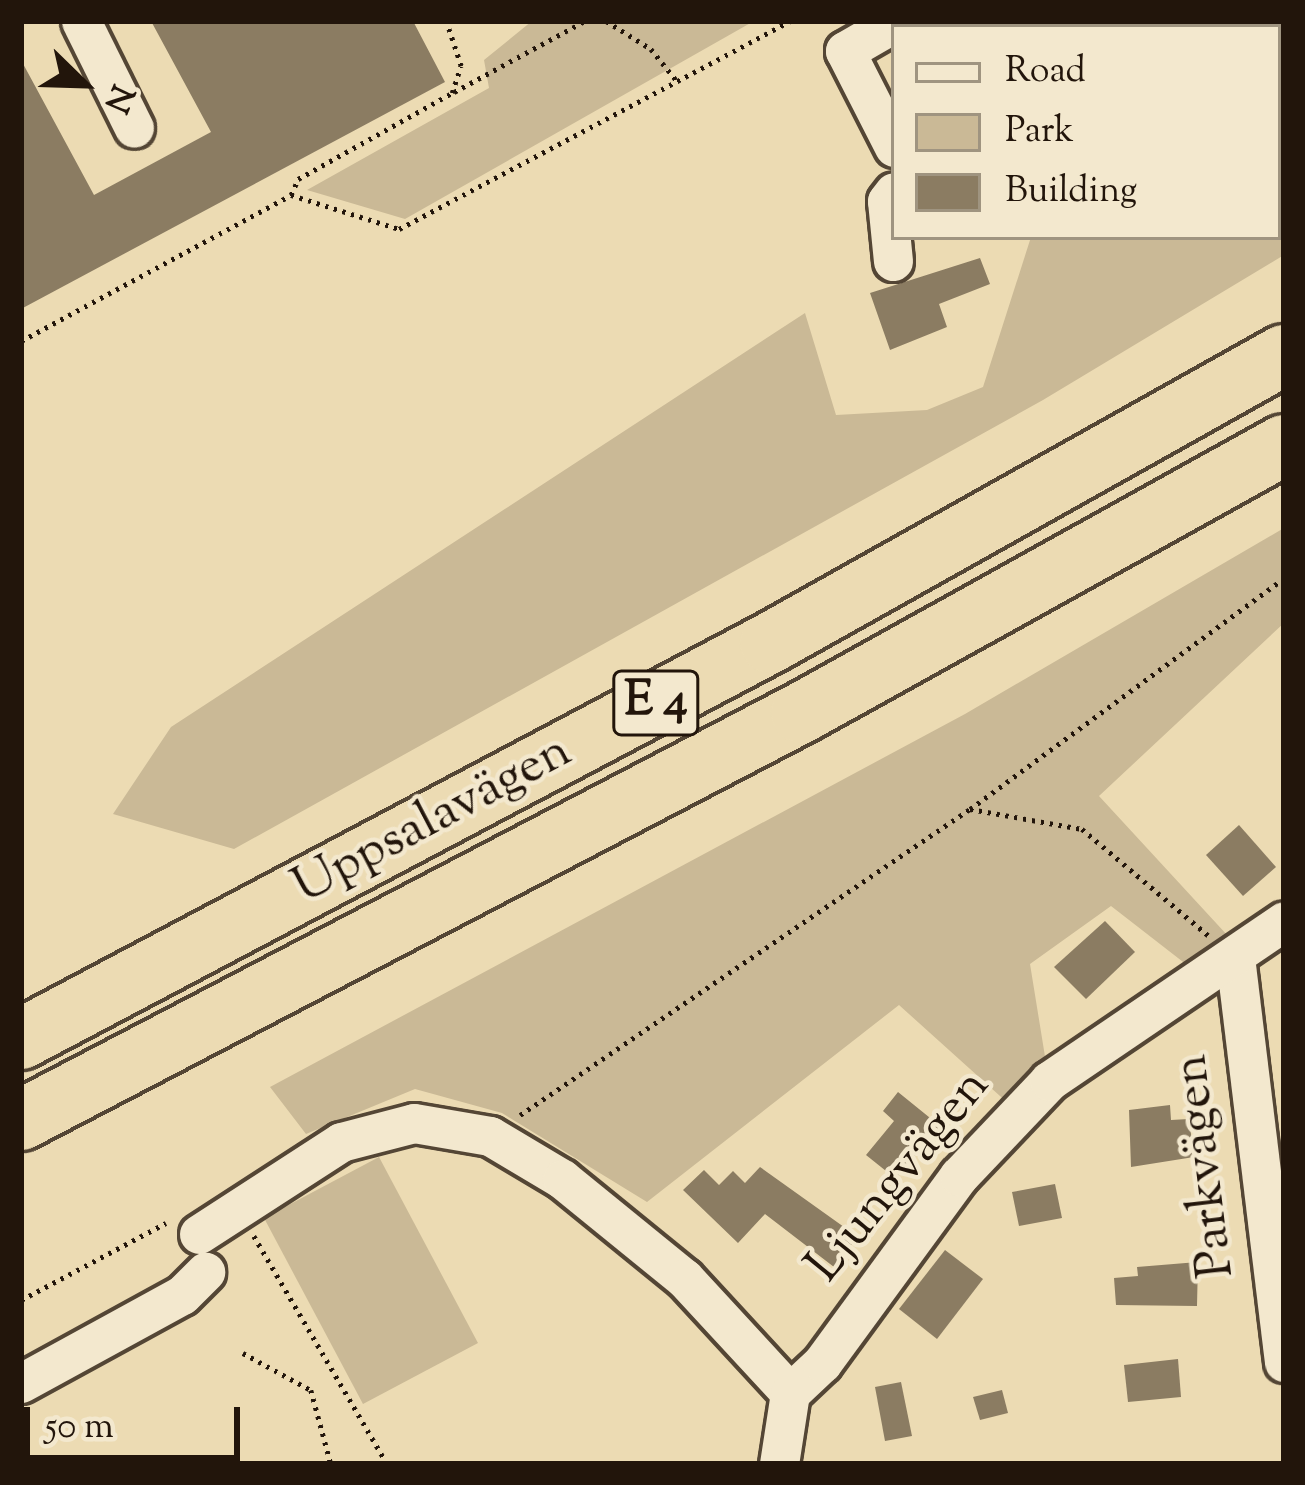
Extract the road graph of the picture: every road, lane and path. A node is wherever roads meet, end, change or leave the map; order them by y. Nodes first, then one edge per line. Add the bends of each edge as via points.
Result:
1 (81, 21) edge
2 (446, 21) edge
3 (586, 21) edge
4 (606, 21) edge
5 (790, 21) edge
6 (891, 24) edge
7 (677, 82) junction
8 (452, 93) junction
9 (134, 128) dead end
10 (891, 141) edge
11 (291, 195) junction
12 (891, 195) edge
13 (893, 261) dead end
14 (21, 341) edge
15 (1284, 355) edge
16 (1284, 445) edge
17 (1284, 578) edge
18 (970, 808) junction
19 (1284, 921) edge
20 (1235, 957) junction
21 (21, 1039) edge
22 (21, 1120) edge
23 (490, 1136) junction
24 (237, 1207) junction
25 (194, 1241) junction
26 (21, 1300) edge
27 (243, 1353) dead end
28 (1284, 1362) edge
29 (21, 1383) edge
30 (790, 1393) junction
31 (331, 1464) edge
32 (387, 1464) edge
33 (778, 1464) edge

1 - 9 street
2 - 8 path via 461,67
3 - 8 path
4 - 7 path via 651,49
5 - 7 path
6 - 10 street via 845,51
7 - 11 path via 399,230
8 - 11 path via 298,179
11 - 14 path
12 - 13 street
15 - 21 highway, Uppsalavägen / E 4 via 770,643
16 - 22 highway, Uppsalavägen / E 4 via 801,713
17 - 18 path
18 - 20 path via 1082,829
18 - 23 path
19 - 20 street, Ljungvägen
20 - 28 street, Parkvägen
20 - 30 street, Ljungvägen via 1049,1081 959,1176 822,1363
23 - 24 street via 414,1123 341,1142
23 - 30 street via 562,1179 684,1278
24 - 25 street
24 - 32 path
25 - 26 path
25 - 29 street via 182,1295
27 - 31 path via 311,1390
30 - 33 street

